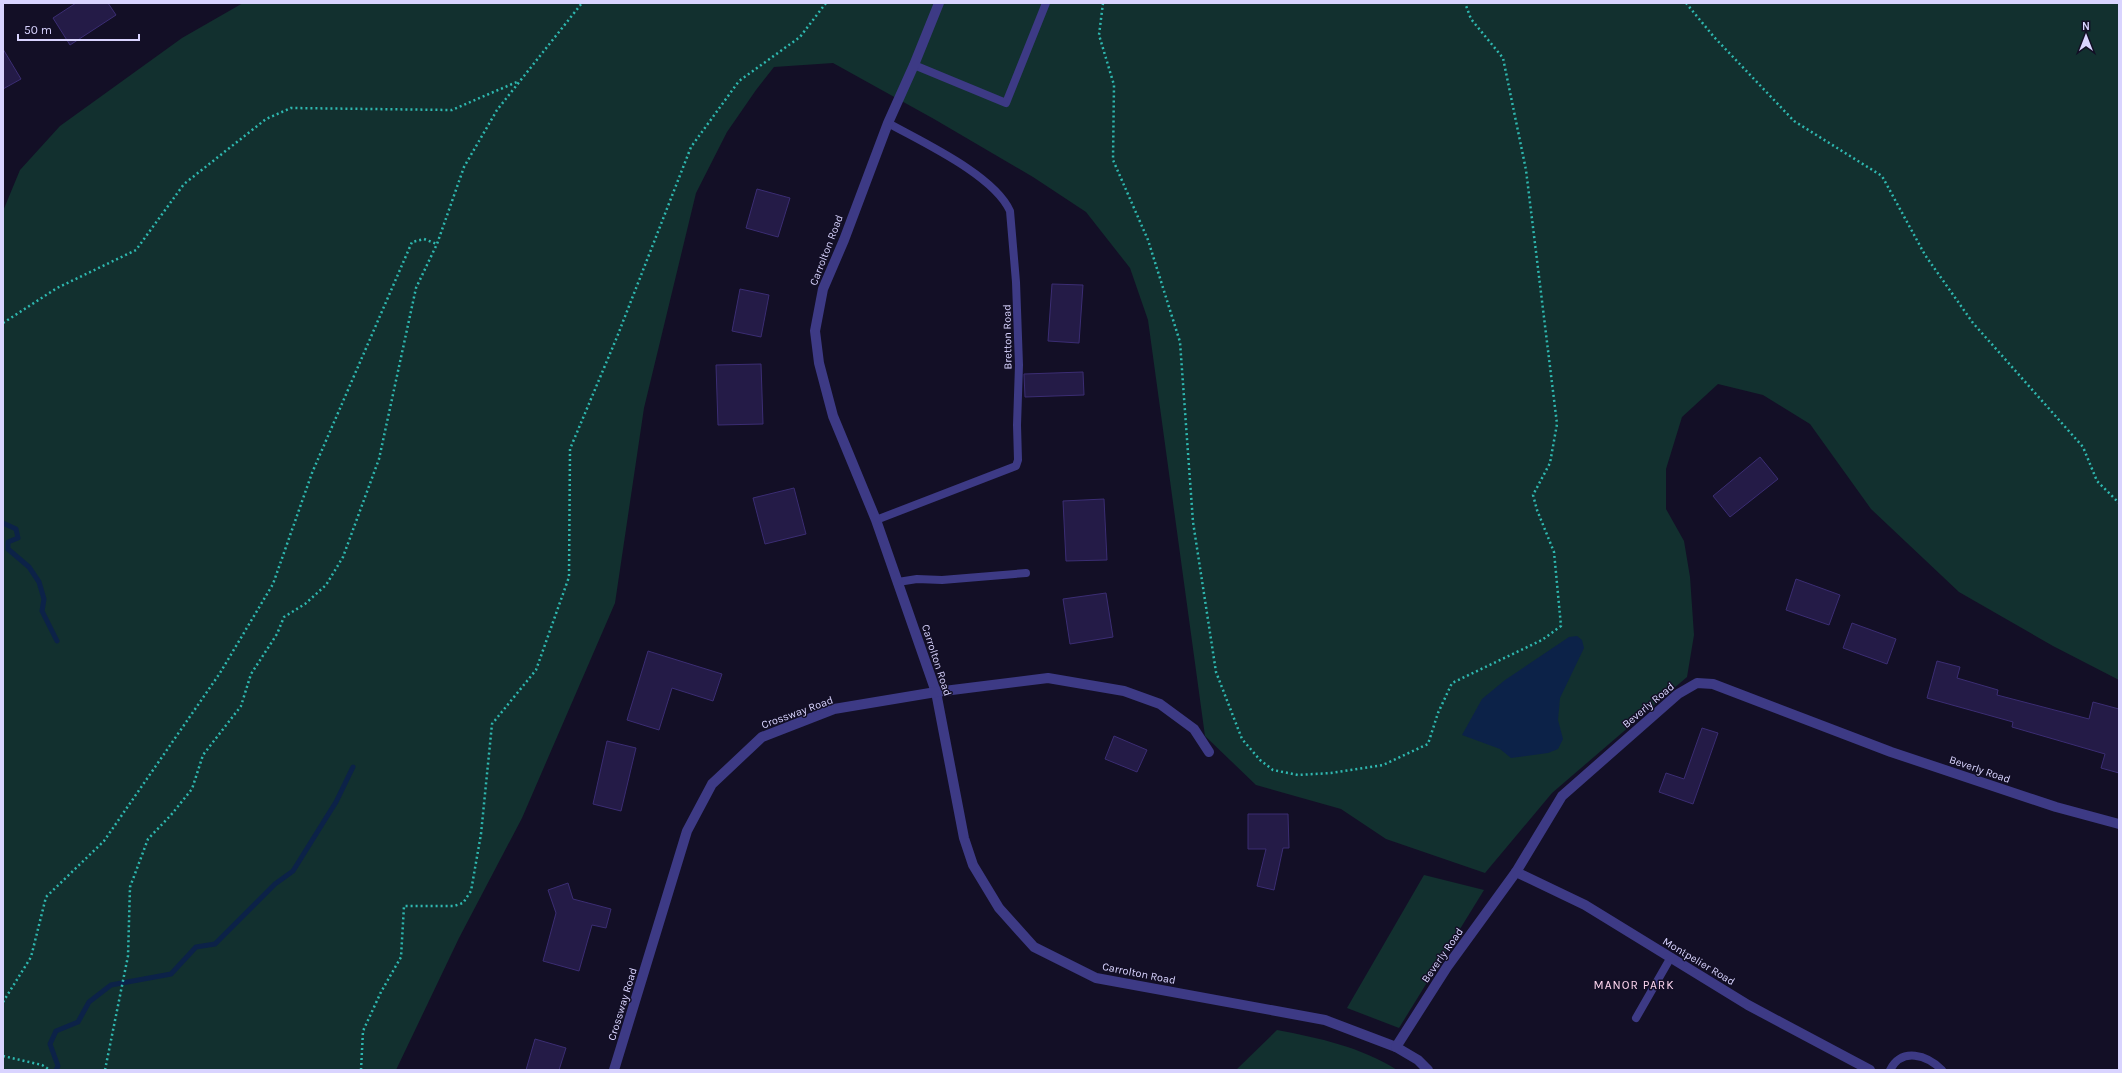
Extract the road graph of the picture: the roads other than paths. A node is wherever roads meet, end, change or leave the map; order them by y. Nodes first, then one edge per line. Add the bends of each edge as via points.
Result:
1 (939, 3) edge
2 (1046, 3) edge
3 (914, 65) junction
4 (888, 123) junction
5 (876, 520) junction
6 (1026, 573) dead end
7 (898, 582) junction
8 (936, 692) junction
9 (1209, 752) dead end
10 (2119, 824) edge
11 (1516, 872) junction
12 (1670, 958) junction
13 (1636, 1018) dead end
14 (1396, 1047) junction
15 (614, 1070) edge
16 (1428, 1070) edge
17 (1870, 1070) edge
18 (1890, 1070) edge
19 (1942, 1070) edge

1 - 3 street, Carrolton Road
2 - 3 lane via 1006,103
3 - 4 street, Carrolton Road
4 - 5 street, Carrolton Road via 823,290 815,332 819,363 833,416
4 - 5 lane, Bretton Road via 964,166 1006,201 1010,211 1017,297 1018,460 1016,466
5 - 7 street, Carrolton Road
6 - 7 lane
7 - 8 street, Carrolton Road
8 - 9 street, Crossway Road via 1048,678 1124,691 1160,704 1194,729
8 - 14 street, Carrolton Road via 964,838 973,865 999,908 1034,947 1096,978 1326,1020
8 - 15 street, Crossway Road via 834,709 762,737 712,784 686,831
10 - 11 street, Beverly Road via 2056,808 1891,752 1738,693 1697,683 1678,694 1562,796
11 - 12 street, Montpelier Road via 1585,905
11 - 14 street, Beverly Road via 1447,967
12 - 13 lane
12 - 17 street, Montpelier Road via 1748,1005
14 - 16 street, Carrolton Road via 1418,1060
18 - 19 lane via 1903,1056 1914,1054 1925,1057

